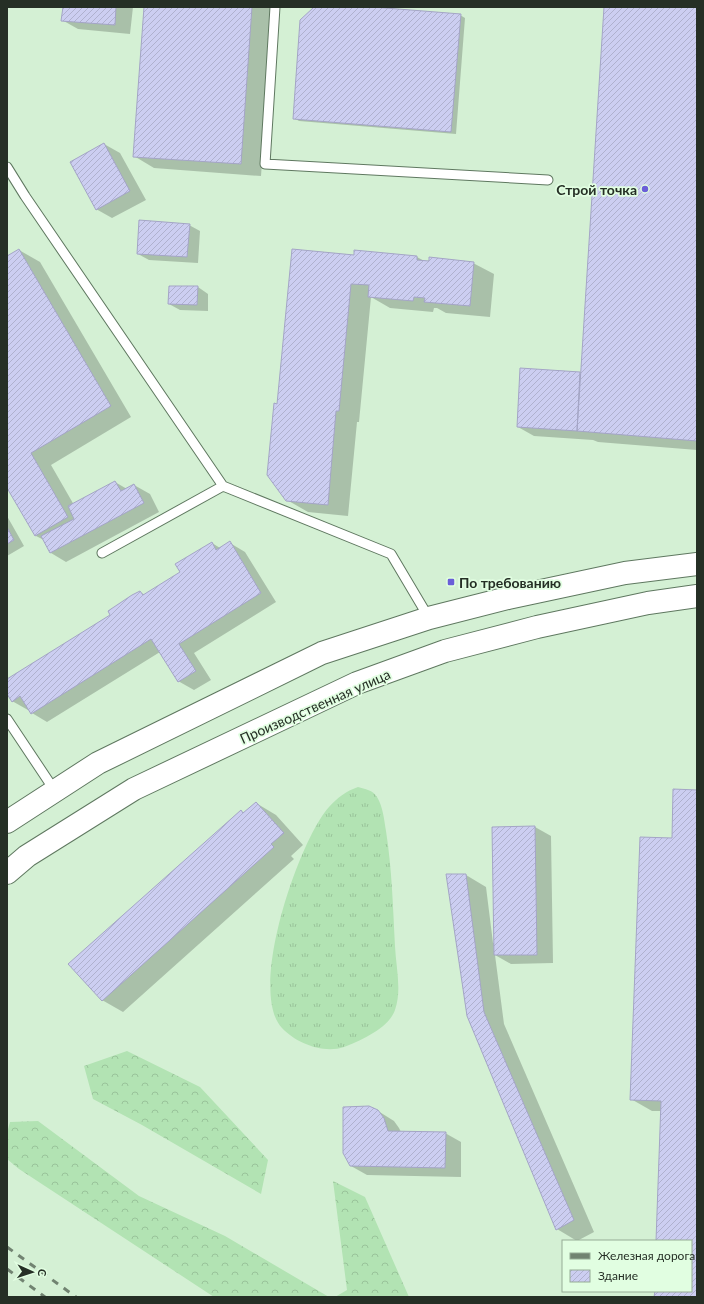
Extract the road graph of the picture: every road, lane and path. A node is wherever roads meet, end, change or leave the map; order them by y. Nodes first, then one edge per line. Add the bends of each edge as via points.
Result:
1 (275, 7) edge
2 (7, 167) edge
3 (548, 180) dead end
4 (223, 486) junction
5 (102, 553) dead end
6 (697, 564) edge
7 (697, 596) edge
8 (429, 618) junction
9 (7, 719) edge
10 (55, 791) junction
11 (7, 822) edge
12 (7, 873) edge

1 - 3 lane via 265,164
2 - 4 lane
4 - 5 lane
4 - 8 lane via 391,554
6 - 8 highway via 625,573
7 - 12 highway, Производственная улица via 648,603 537,627 445,652 357,683 134,789 27,856
8 - 10 highway via 322,653 98,763
9 - 10 lane
10 - 11 highway

